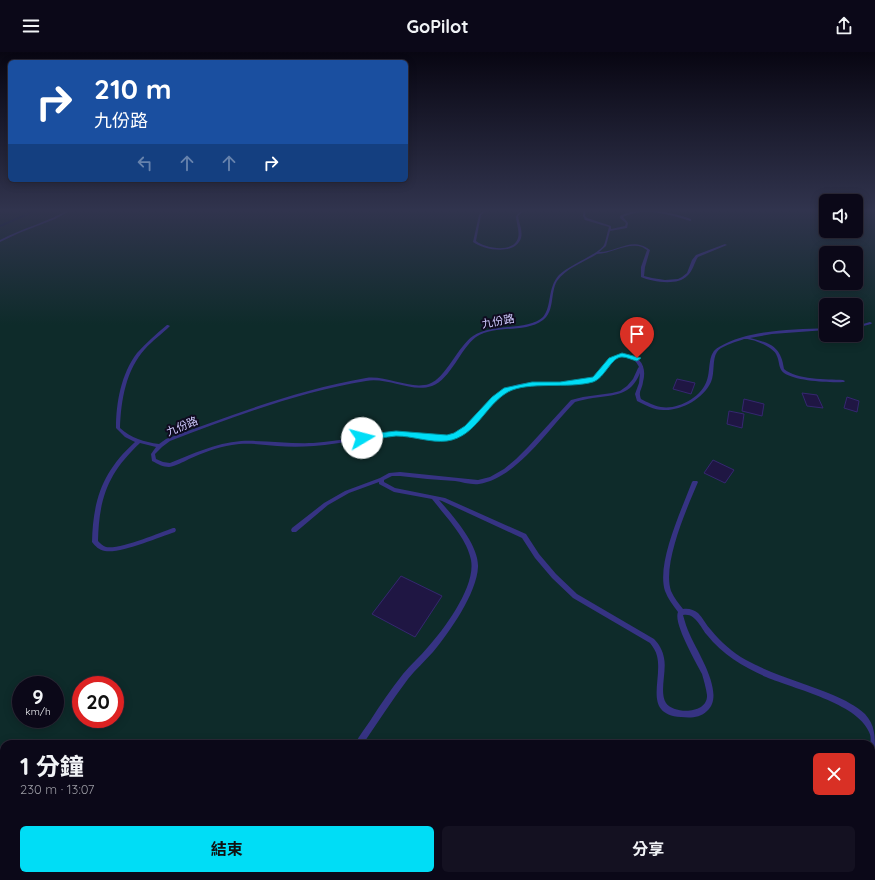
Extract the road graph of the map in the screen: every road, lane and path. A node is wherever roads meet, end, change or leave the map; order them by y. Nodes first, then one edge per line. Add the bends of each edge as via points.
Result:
1 (489, 248) edge
2 (502, 248) edge
3 (603, 248) edge
4 (620, 248) edge
5 (644, 248) edge
6 (719, 248) edge
7 (597, 253) junction
8 (870, 323) dead end
9 (863, 324) edge
10 (168, 326) dead end
11 (819, 329) edge
12 (744, 338) junction
13 (640, 367) junction
14 (842, 381) dead end
15 (138, 442) junction
16 (160, 446) junction
17 (382, 479) junction
18 (695, 482) dead end
19 (433, 497) junction
20 (173, 530) dead end
21 (294, 530) dead end
22 (682, 612) junction
23 (362, 740) edge
24 (874, 740) edge

1 - 2 lane
3 - 7 lane, 九份路
4 - 7 lane
5 - 6 lane via 649,250 642,276 674,280 687,275 697,256
7 - 16 lane, 九份路 via 556,281 551,293 550,307 544,318 530,324 480,334 460,352 435,383 418,387 390,379 370,378 318,389 290,396 208,425 168,440
8 - 9 lane
10 - 15 lane via 144,347 133,361 125,378 118,428 124,435
11 - 12 lane via 755,334
12 - 13 lane via 716,350 711,375 702,392 673,408 657,408 639,400 637,394 642,381
12 - 14 lane via 776,350 781,358 782,369 787,374
13 - 16 lane, 九份路 via 637,358 622,355 612,359 596,378 579,382 532,384 507,390 494,399 468,428 447,438 396,434 303,445 232,443 170,464 154,460 153,454
13 - 17 lane via 633,384 625,391 572,401 532,447 488,481 400,474 390,474
15 - 16 lane
15 - 20 lane via 122,457 109,479 97,507 95,542 106,549 117,548
17 - 19 lane via 381,483 394,490
17 - 21 lane via 333,500
18 - 22 lane via 670,551 667,571 667,586 672,599
19 - 22 lane via 461,506 524,536 541,561 575,596 652,641 661,658 659,695 663,706 672,712 693,714 705,709 710,703 711,687 688,641 680,619
19 - 23 lane via 470,546 476,566 472,584 432,647 407,674
22 - 24 lane via 694,614 711,636 729,653 748,665 848,706 863,716 871,727

